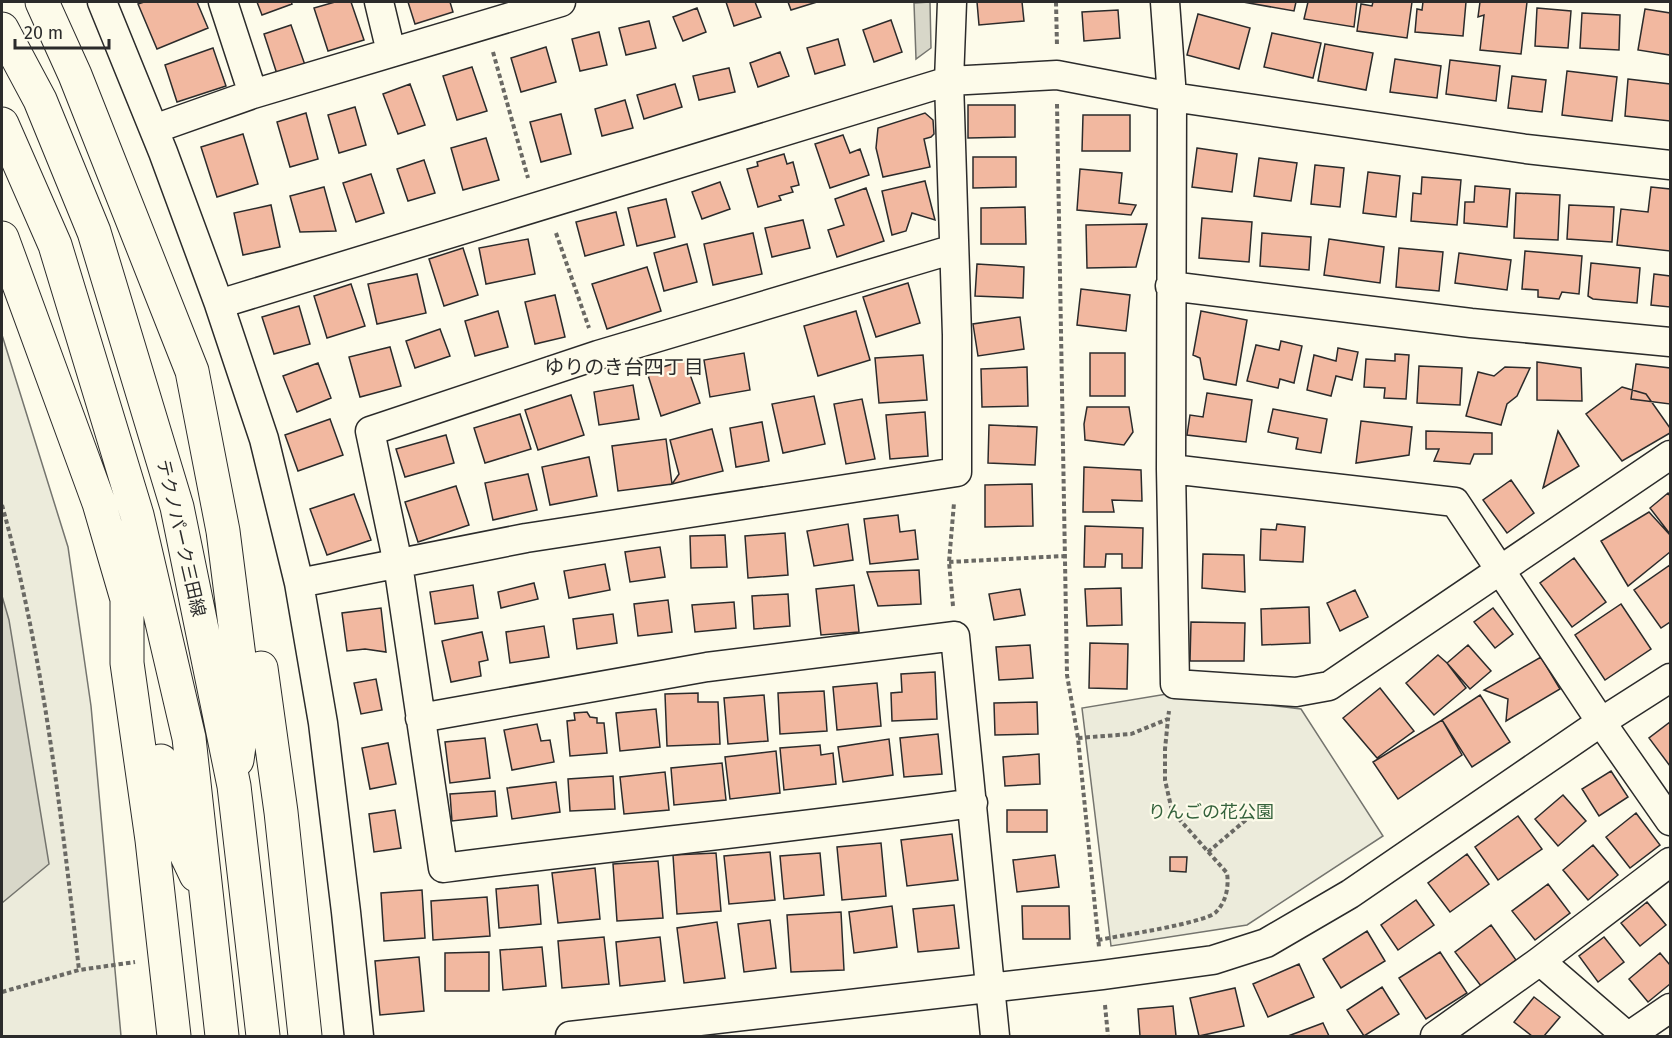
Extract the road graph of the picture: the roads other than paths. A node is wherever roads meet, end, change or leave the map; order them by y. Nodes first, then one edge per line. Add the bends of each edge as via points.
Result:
1 (42, 2) edge
2 (102, 2) edge
3 (224, 2) edge
4 (379, 2) edge
5 (561, 2) edge
6 (952, 2) edge
7 (1165, 2) edge
8 (2, 29) edge
9 (392, 52) junction
10 (949, 81) junction
11 (253, 94) junction
12 (1172, 97) junction
13 (2, 124) edge
14 (154, 129) junction
15 (1671, 165) edge
16 (2, 238) edge
17 (954, 249) junction
18 (1170, 286) junction
19 (219, 304) junction
20 (1671, 342) edge
21 (1671, 455) edge
22 (1171, 469) junction
23 (223, 531) junction
24 (398, 564) junction
25 (1501, 570) junction
26 (299, 583) junction
27 (127, 599) junction
28 (1671, 678) edge
29 (420, 718) junction
30 (1600, 722) junction
31 (234, 786) junction
32 (973, 802) junction
33 (1671, 821) edge
34 (1671, 862) edge
35 (207, 898) junction
36 (1540, 961) junction
37 (990, 989) junction
38 (1671, 1008) edge
39 (697, 1029) edge
40 (174, 1036) edge
41 (222, 1036) edge
42 (263, 1036) edge
43 (305, 1036) edge
44 (358, 1036) edge
45 (570, 1036) edge
46 (995, 1036) edge
47 (1435, 1036) edge
48 (1628, 1036) edge

1 - 23 main road via 75,75 192,371
2 - 14 street
3 - 11 street
4 - 9 street
5 - 9 street
6 - 10 street
7 - 12 street
8 - 31 main road, テクノパーク三田線 via 40,100 94,232 177,507
9 - 11 street
10 - 12 street via 1057,75
10 - 17 street
10 - 19 street
11 - 14 street
12 - 15 street via 1526,149
12 - 18 street
13 - 35 main road, テクノパーク三田線 via 55,245 137,515 189,738
14 - 19 street
16 - 27 main road via 99,503
17 - 24 street via 598,355 370,431
17 - 24 street via 957,472 537,536
18 - 20 street via 1471,323
18 - 22 street
19 - 26 street via 264,439
21 - 25 street
22 - 25 street via 1455,502
22 - 25 street via 1175,684 1296,692 1329,686
23 - 31 main road via 245,704
23 - 43 main road via 255,627 281,812
24 - 26 street
24 - 29 street
25 - 30 street
26 - 44 street via 323,723
27 - 35 main road via 176,833
27 - 40 main road via 127,663
28 - 30 street
29 - 32 street via 443,868
29 - 32 street via 707,667 955,636
30 - 33 street
30 - 37 street via 1350,894 1266,943 1213,960
31 - 42 main road, テクノパーク三田線
32 - 37 street
34 - 36 street
35 - 41 main road, テクノパーク三田線
36 - 47 street
36 - 48 street
37 - 39 street
37 - 46 street
38 - 48 street
39 - 45 street

